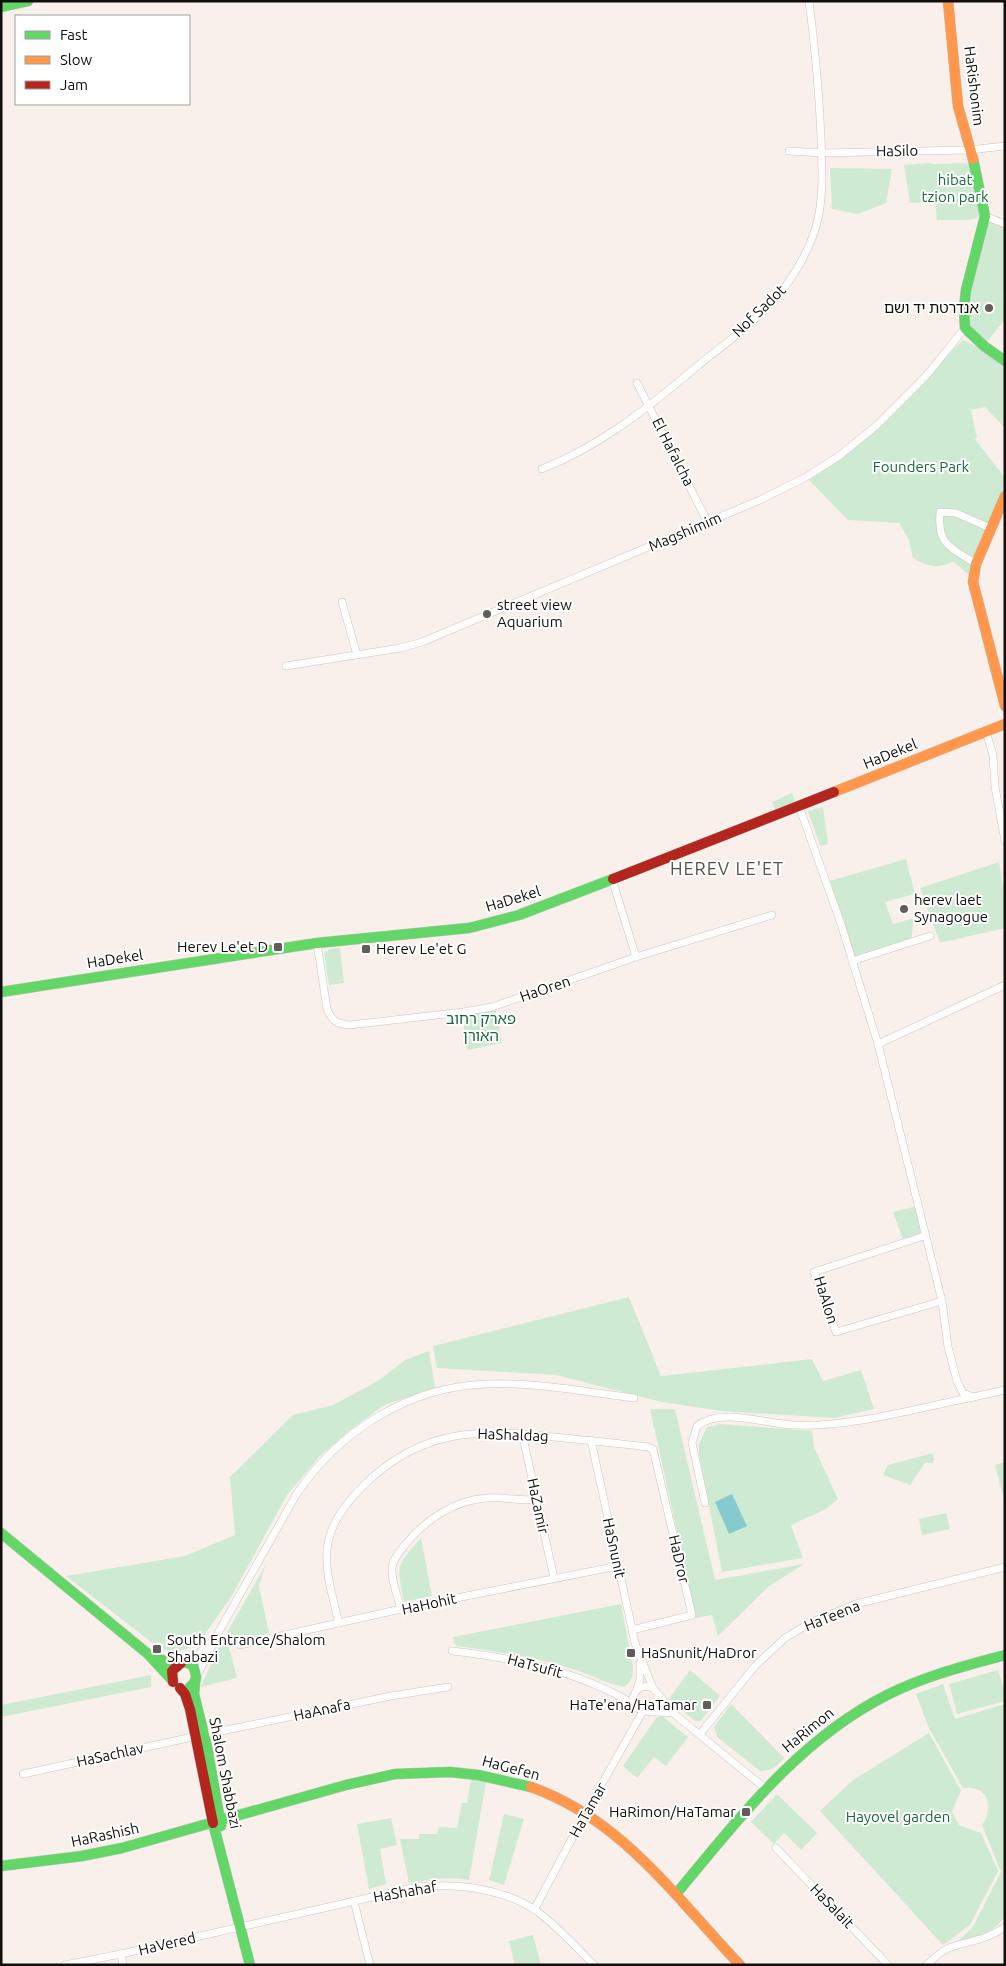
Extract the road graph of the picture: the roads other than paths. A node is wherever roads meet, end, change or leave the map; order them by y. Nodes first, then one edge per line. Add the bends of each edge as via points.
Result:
1 (28, 1) edge
2 (809, 1) edge
3 (948, 1) edge
4 (1, 7) edge
5 (1005, 146) edge
6 (969, 150) junction
7 (789, 151) dead end
8 (821, 153) junction
9 (985, 216) junction
10 (1005, 224) edge
11 (965, 328) junction
12 (1005, 361) edge
13 (637, 382) dead end
14 (650, 406) junction
15 (542, 469) dead end
16 (1005, 496) edge
17 (708, 522) junction
18 (990, 528) junction
19 (976, 564) junction
20 (342, 602) dead end
21 (357, 655) junction
22 (286, 666) dead end
23 (1005, 706) edge
24 (1005, 724) edge
25 (986, 732) junction
26 (799, 806) junction
27 (1005, 842) edge
28 (612, 879) junction
29 (772, 916) dead end
30 (930, 936) dead end
31 (317, 943) junction
32 (636, 957) junction
33 (852, 961) junction
34 (1005, 985) edge
35 (1, 992) edge
36 (878, 1044) junction
37 (924, 1236) junction
38 (942, 1301) junction
39 (1005, 1390) edge
40 (973, 1397) junction
41 (634, 1398) dead end
42 (522, 1433) junction
43 (591, 1440) junction
44 (648, 1447) joint
45 (537, 1500) junction
46 (705, 1504) dead end
47 (1, 1533) edge
48 (618, 1566) junction
49 (1005, 1567) edge
50 (554, 1578) junction
51 (401, 1609) junction
52 (338, 1623) junction
53 (632, 1630) junction
54 (217, 1635) junction
55 (240, 1645) dead end
56 (452, 1651) dead end
57 (148, 1654) junction
58 (1005, 1655) edge
59 (638, 1656) junction
60 (185, 1663) junction
61 (196, 1680) junction
62 (177, 1684) junction
63 (448, 1687) dead end
64 (653, 1688) junction
65 (636, 1691) junction
66 (616, 1694) junction
67 (658, 1694) junction
68 (635, 1705) junction
69 (647, 1711) junction
70 (673, 1713) junction
71 (700, 1734) junction
72 (201, 1735) junction
73 (23, 1774) dead end
74 (766, 1789) junction
75 (585, 1814) junction
76 (217, 1821) junction
77 (776, 1848) dead end
78 (1, 1866) edge
79 (676, 1894) junction
80 (354, 1901) junction
81 (534, 1910) junction
82 (1005, 1927) edge
83 (240, 1928) junction
84 (121, 1954) junction
85 (582, 1954) junction
86 (65, 1965) edge
87 (123, 1965) edge
88 (250, 1965) edge
89 (370, 1965) edge
90 (585, 1965) edge
91 (594, 1965) edge
92 (740, 1965) edge
93 (888, 1965) edge
94 (927, 1965) edge

1 - 4 street
2 - 8 street, Nof Sadot via 819,78
3 - 6 street, HaRishonim via 958,106
5 - 6 street, HaSilo
6 - 8 street, HaSilo
6 - 9 street, HaRishonim
7 - 8 street, HaSilo
8 - 14 street, Nof Sadot via 816,226 809,246 786,285 758,316
9 - 10 street
9 - 11 street, HaRishonim via 966,290
11 - 12 street
11 - 17 street, Magshimim via 926,376 876,426 839,456 806,477
13 - 14 street, El Hafalcha
14 - 15 street, Nof Sadot via 592,445
14 - 17 street, El Hafalcha
16 - 18 street
17 - 21 street, Magshimim via 453,630 400,648
18 - 19 street
18 - 19 street via 956,513 940,512 938,528 944,543
19 - 23 street via 973,582
20 - 21 street
21 - 22 street, Magshimim
24 - 25 street, HaDekel
25 - 26 street, HaDekel
25 - 27 street via 993,755
26 - 28 street, HaDekel
26 - 33 street
28 - 31 street, HaDekel via 542,907 469,928
28 - 32 street
29 - 32 street, HaOren
30 - 33 street
31 - 32 street, HaOren via 327,1009 331,1019 339,1025 350,1026 492,1006
31 - 35 street, HaDekel
33 - 36 street
34 - 36 street
36 - 37 street
37 - 38 street
37 - 38 street, HaAlon via 814,1272 836,1332
38 - 40 street via 948,1347 957,1381 963,1393
39 - 40 street
40 - 46 street via 814,1426 772,1424 728,1416 711,1418 697,1426 692,1443
41 - 54 street via 534,1386 486,1384 435,1393 382,1414 343,1441 310,1475
42 - 43 street, HaShaldag
42 - 45 street, HaZamir
42 - 52 street, HaShaldag via 481,1432 431,1442 398,1458 358,1491 338,1515 327,1541 326,1569
43 - 44 street, HaShaldag
43 - 48 street, HaSnunit
44 - 53 street, HaDror via 655,1453 692,1615
45 - 50 street, HaZamir
45 - 51 street via 499,1497 470,1500 428,1522 414,1534 394,1561 392,1574
47 - 57 street
48 - 50 street, HaHohit
48 - 53 street, HaSnunit
49 - 71 street, HaTeena via 856,1604 810,1622 785,1638 755,1666
50 - 51 street, HaHohit
51 - 52 street, HaHohit
52 - 55 street, HaHohit
53 - 59 street, HaSnunit
54 - 60 street
54 - 61 street
56 - 66 street, HaTsufit via 536,1665
57 - 60 street via 161,1660
57 - 62 street, Shalom Shabbazi
58 - 74 street, HaRimon via 928,1677 872,1702 821,1737
59 - 64 street, HaSnunit
59 - 65 street, HaSnunit via 641,1671
60 - 61 street via 195,1668
60 - 62 street via 172,1671
61 - 62 street via 188,1688
61 - 72 street, Shalom Shabbazi via 194,1694
62 - 72 street, Shalom Shabbazi via 188,1700
63 - 72 street, HaAnafa
64 - 65 street via 645,1686
64 - 67 street
65 - 66 street, HaTsufit
65 - 68 street
66 - 68 street, HaTsufit
67 - 69 street via 658,1703
67 - 70 street
68 - 69 street
69 - 70 street
69 - 75 street, HaTamar
70 - 71 street
71 - 74 street
72 - 73 street, HaSachlav
72 - 76 street, Shalom Shabbazi
74 - 79 street, HaRimon
75 - 76 street, HaGefen via 546,1794 508,1781 431,1771 376,1778
75 - 79 street, HaGefen via 619,1838
75 - 81 street, HaTamar
76 - 78 street, HaRashish via 104,1852
76 - 83 street, Shalom Shabbazi
77 - 93 street, HaSalait
79 - 92 street, HaGefen
80 - 81 street, HaShahaf via 416,1887 452,1885 495,1893
80 - 83 street, HaShahaf
80 - 89 street
81 - 85 street, HaShahaf
82 - 94 street via 989,1937 948,1948
83 - 84 street, HaVered
83 - 88 street, Shalom Shabbazi
84 - 86 street, HaVered
84 - 87 street
85 - 90 street
85 - 91 street, HaShahaf

